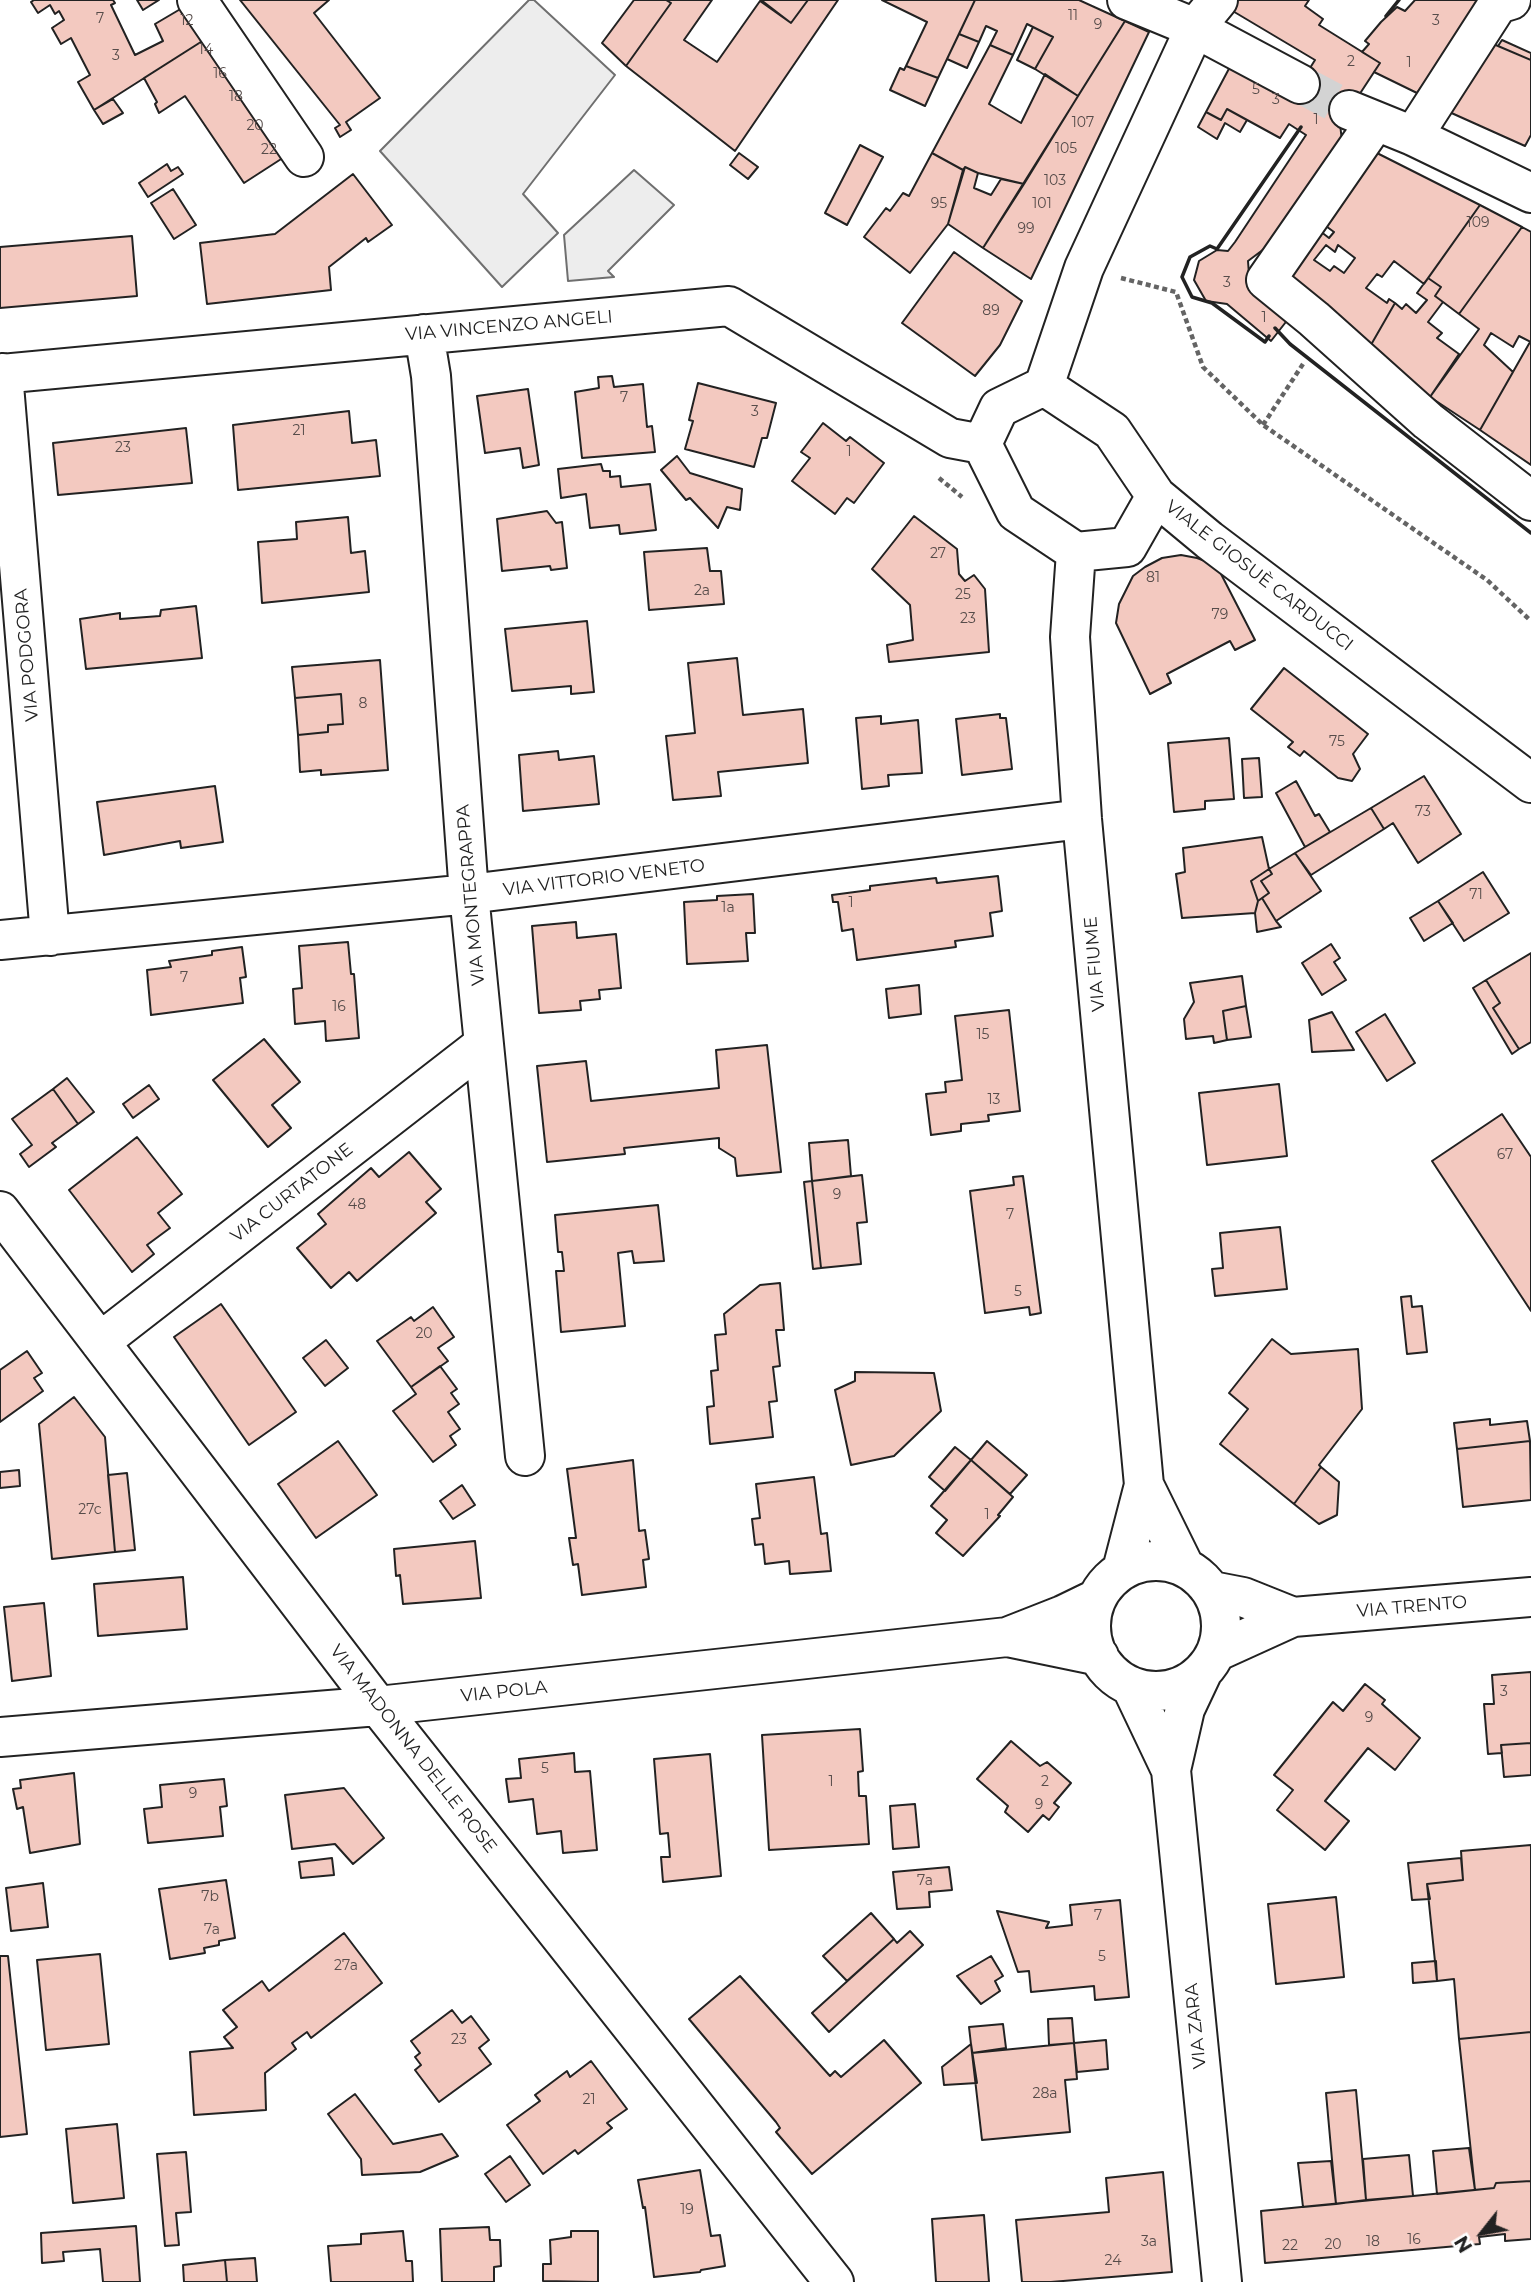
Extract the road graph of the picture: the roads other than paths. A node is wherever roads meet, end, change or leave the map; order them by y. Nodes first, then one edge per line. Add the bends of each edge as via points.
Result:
1 (197, 0) edge
2 (1127, 0) edge
3 (1511, 0) edge
4 (1207, 14) edge
5 (1300, 84) tunnel mouth
6 (1413, 136) junction
7 (304, 157) dead end
8 (1531, 193) edge
9 (424, 334) junction
10 (2, 373) edge
11 (1044, 386) junction
12 (982, 444) junction
13 (1156, 496) junction
14 (1531, 501) edge
15 (1076, 552) junction
16 (1531, 783) edge
17 (1082, 819) junction
18 (469, 894) junction
19 (50, 936) junction
20 (0, 940) edge
21 (484, 1044) junction
22 (0, 1211) edge
23 (100, 1342) junction
24 (525, 1456) dead end
25 (1144, 1485) junction
26 (1122, 1570) junction
27 (1198, 1578) junction
28 (1531, 1597) edge
29 (1096, 1599) junction
30 (1293, 1616) junction
31 (1007, 1637) junction
32 (1099, 1656) junction
33 (1209, 1663) junction
34 (1131, 1686) junction
35 (378, 1706) junction
36 (0, 1737) edge
37 (1171, 1770) junction
38 (834, 2282) edge
39 (1222, 2282) edge

1 - 7 street
2 - 4 street
3 - 6 street via 1498,5
4 - 5 street
4 - 11 street via 1084,268
6 - 8 street
6 - 14 street via 1363,115 1266,280 1428,421
9 - 10 street, VIA VINCENZO ANGELI
9 - 12 street, VIA VINCENZO ANGELI via 729,306 950,438
9 - 18 street, VIA MONTEGRAPPA via 431,376
10 - 19 street, VIA PODGORA
11 - 12 street via 999,408
11 - 13 street, VIALE GIOSUÈ CARDUCCI via 1112,431
12 - 15 street via 1016,512
13 - 15 street via 1127,547
13 - 16 street, VIALE GIOSUÈ CARDUCCI
15 - 17 street, VIA FIUME via 1070,637
17 - 18 street, VIA VITTORIO VENETO
17 - 25 street, VIA FIUME
18 - 19 street, VIA VITTORIO VENETO
18 - 21 street, VIA MONTEGRAPPA
19 - 20 street, VIA VITTORIO VENETO
21 - 23 street, VIA CURTATONE
21 - 24 street, VIA MONTEGRAPPA
22 - 23 street, VIA MADONNA DELLE ROSE
23 - 35 street, VIA MADONNA DELLE ROSE
25 - 26 street
25 - 27 street
26 - 27 street via 1142,1561 1163,1560
26 - 29 street via 1106,1582
27 - 30 street
27 - 33 street via 1220,1611 1222,1631
28 - 30 street, VIA TRENTO
29 - 31 street
29 - 32 street via 1091,1638
30 - 33 street
31 - 32 street
31 - 35 street, VIA POLA
32 - 34 street via 1112,1674
33 - 34 street via 1186,1684 1168,1691
33 - 37 street via 1185,1709
34 - 37 street
35 - 36 street, VIA POLA
35 - 38 street, VIA MADONNA DELLE ROSE
37 - 39 street, VIA ZARA

